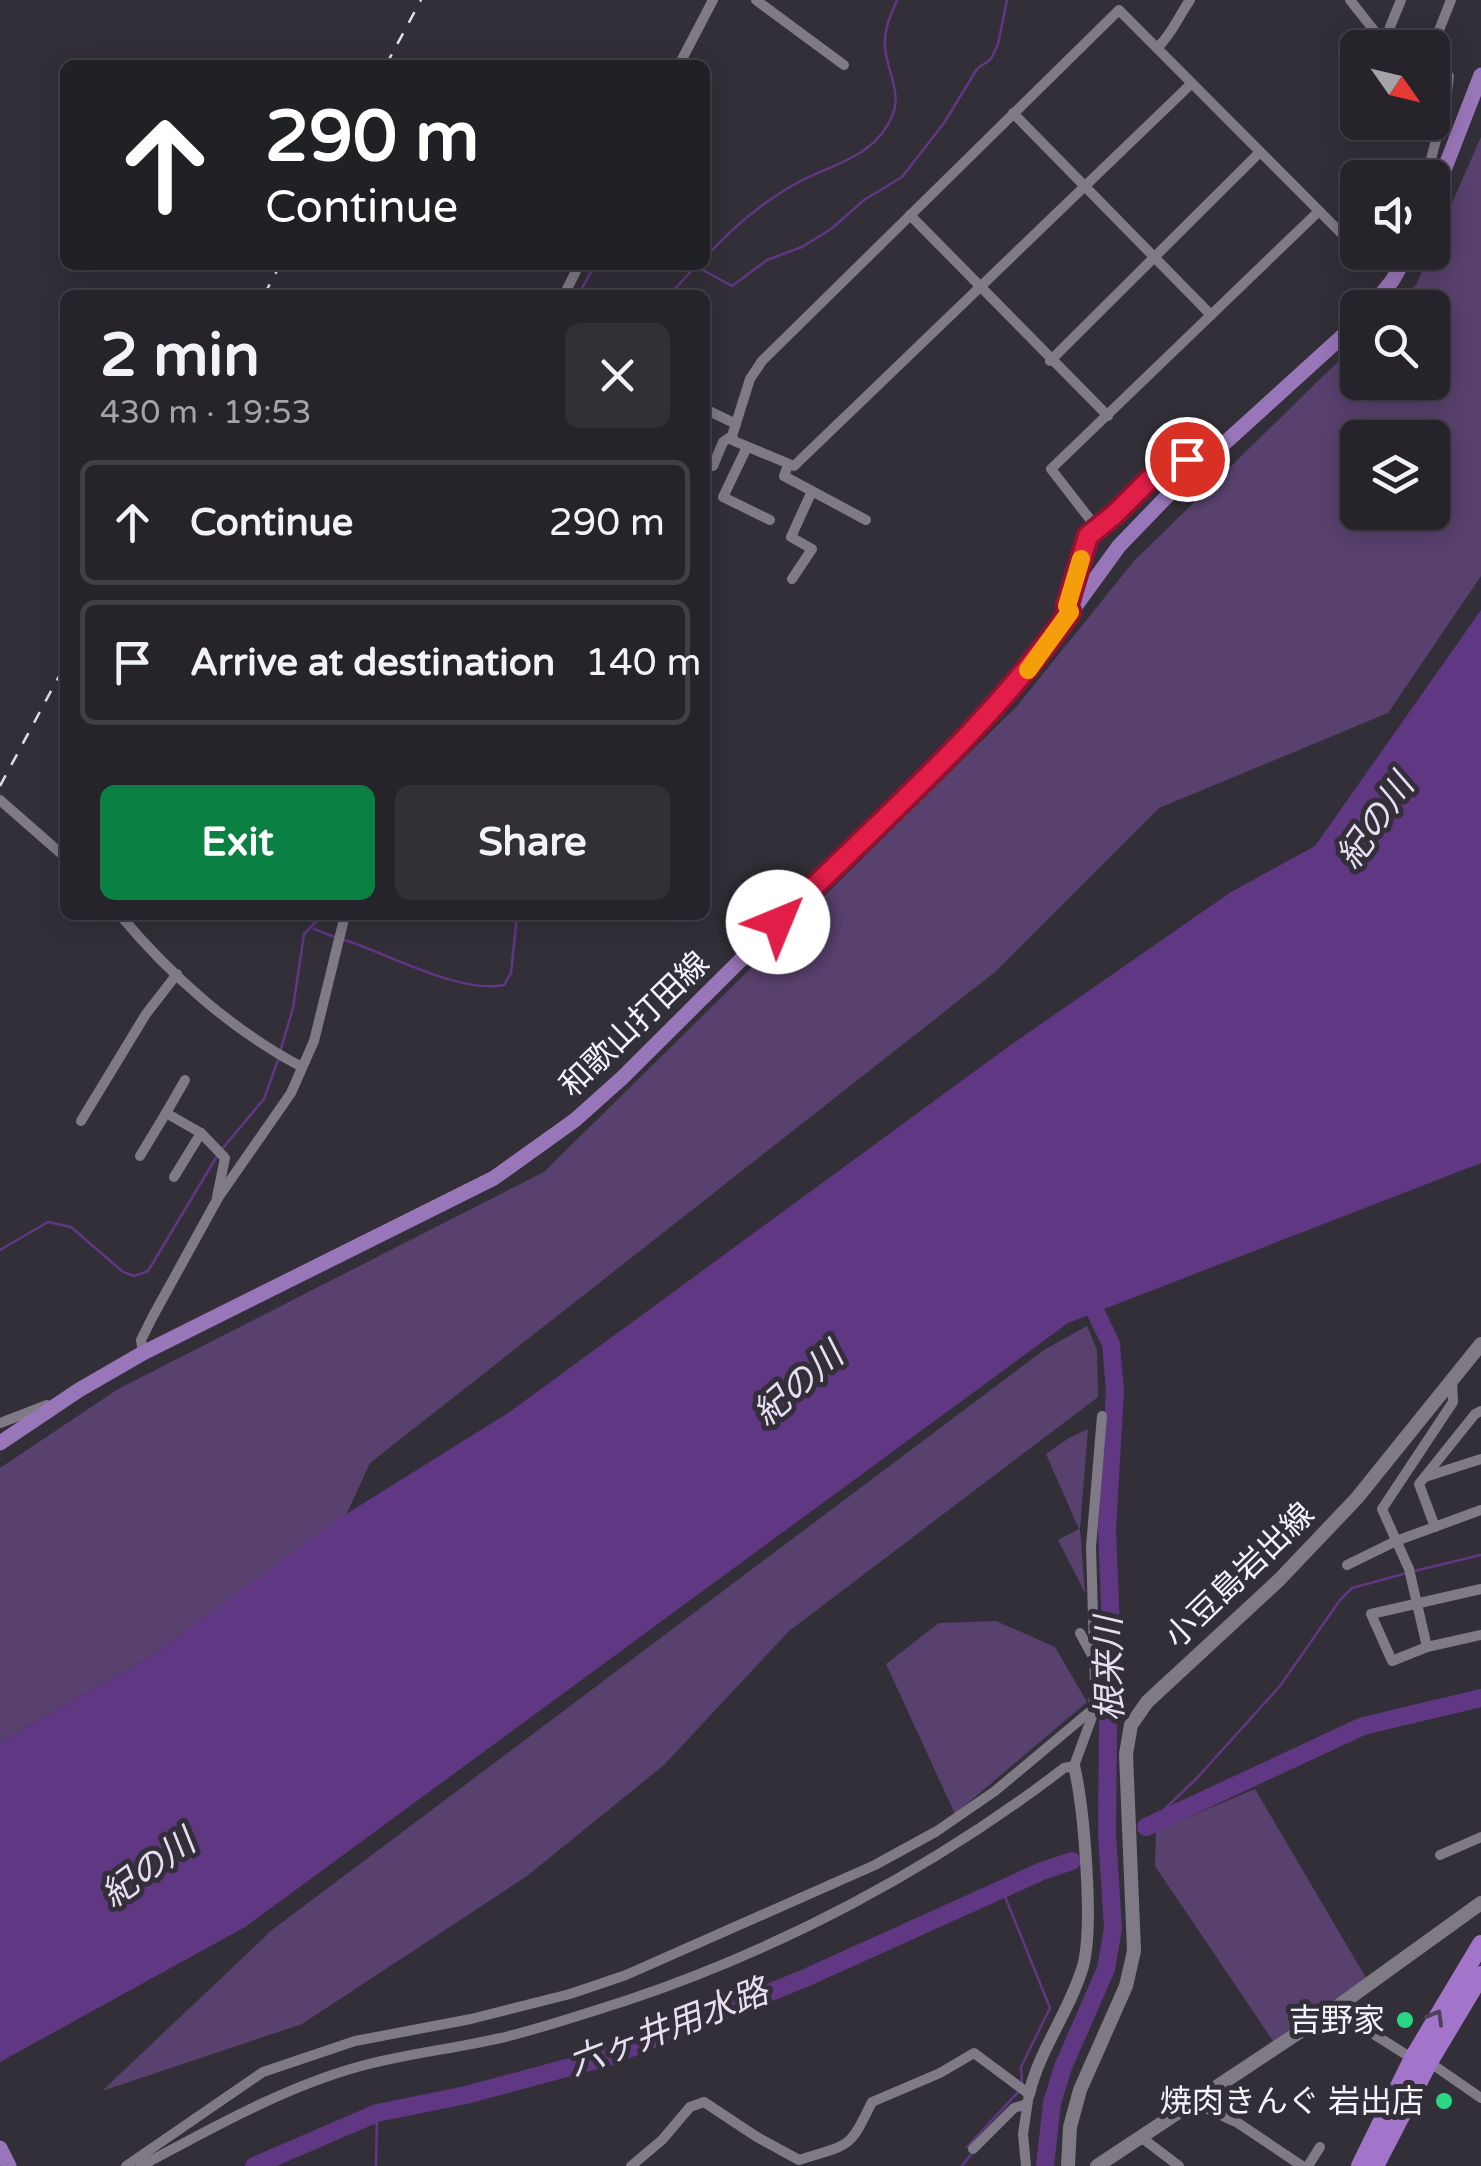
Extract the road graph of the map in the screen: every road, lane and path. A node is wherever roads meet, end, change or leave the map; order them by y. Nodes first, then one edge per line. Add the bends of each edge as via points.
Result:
1 (713, 0) edge
2 (756, 0) edge
3 (1109, 0) edge
4 (1190, 0) edge
5 (1350, 0) edge
6 (1401, 0) edge
7 (1452, 0) edge
8 (1119, 10) junction
9 (1390, 27) dead end
10 (1374, 30) edge
11 (1440, 30) edge
12 (1157, 48) junction
13 (681, 60) edge
14 (844, 65) dead end
15 (1481, 75) edge
16 (1191, 84) junction
17 (1013, 113) junction
18 (1259, 152) junction
19 (1448, 160) edge
20 (1085, 186) junction
21 (1319, 211) junction
22 (910, 216) junction
23 (1340, 232) edge
24 (1154, 257) junction
25 (980, 288) junction
26 (1212, 315) junction
27 (1340, 338) edge
28 (1050, 361) junction
29 (710, 413) edge
30 (1108, 416) junction
31 (734, 430) junction
32 (747, 446) junction
33 (1222, 446) junction
34 (710, 464) edge
35 (788, 465) junction
36 (812, 492) junction
37 (770, 520) dead end
38 (866, 520) dead end
39 (1096, 527) junction
40 (792, 579) dead end
41 (1070, 612) junction
42 (0, 800) edge
43 (60, 854) edge
44 (125, 920) edge
45 (344, 920) edge
46 (178, 974) junction
47 (296, 1064) junction
48 (185, 1080) dead end
49 (166, 1113) junction
50 (82, 1122) dead end
51 (200, 1133) junction
52 (140, 1156) dead end
53 (174, 1177) dead end
54 (218, 1198) junction
55 (1481, 1344) edge
56 (143, 1353) junction
57 (1452, 1380) junction
58 (51, 1408) junction
59 (1481, 1411) edge
60 (1102, 1416) dead end
61 (0, 1423) edge
62 (0, 1443) edge
63 (1481, 1460) edge
64 (1424, 1477) junction
65 (1481, 1510) edge
66 (1435, 1527) junction
67 (1396, 1541) junction
68 (1347, 1566) dead end
69 (1481, 1588) edge
70 (1416, 1602) junction
71 (1080, 1633) dead end
72 (1481, 1635) edge
73 (1428, 1647) junction
74 (1093, 1658) junction
75 (1093, 1709) junction
76 (1074, 1766) junction
77 (1481, 1837) edge
78 (1469, 1842) junction
79 (1481, 1854) edge
80 (1440, 1855) dead end
81 (1481, 1902) edge
82 (1481, 1944) edge
83 (1481, 1975) edge
84 (1334, 2009) junction
85 (1421, 2060) junction
86 (1481, 2098) edge
87 (1028, 2099) junction
88 (1194, 2103) junction
89 (1142, 2138) junction
90 (1320, 2147) dead end
91 (0, 2148) edge
92 (973, 2149) dead end
93 (166, 2152) junction
94 (10, 2166) edge
95 (126, 2166) edge
96 (141, 2166) edge
97 (158, 2166) edge
98 (631, 2166) edge
99 (1026, 2166) edge
100 (1068, 2166) edge
101 (1097, 2166) edge
102 (1179, 2166) edge
103 (1305, 2166) edge
104 (1360, 2166) edge
105 (1375, 2166) edge

1 - 13 street
2 - 14 street
3 - 8 street
4 - 12 street
5 - 10 street
6 - 9 street
7 - 11 street
8 - 12 street
8 - 17 street
12 - 16 street
15 - 19 main road
16 - 18 street
16 - 20 street
17 - 20 street
17 - 22 street
18 - 21 street
18 - 24 street
20 - 24 street
20 - 25 street
21 - 23 street
21 - 26 street
22 - 25 street
22 - 31 street via 762,361
24 - 26 street
24 - 28 street
25 - 28 street
25 - 35 street
26 - 30 street
27 - 33 main road, 和歌山打田線
28 - 30 street
29 - 31 street
30 - 39 street via 1051,469
31 - 32 street via 734,441
31 - 34 street
32 - 35 street
32 - 37 street via 722,497
33 - 39 street via 1214,442 1149,480
33 - 41 main road, 和歌山打田線 via 1119,546
35 - 36 street via 784,476
36 - 38 street
36 - 40 street via 790,536 812,549
39 - 41 street via 1088,536
41 - 56 main road, 和歌山打田線 via 1002,700 622,1078 534,1153 460,1198
42 - 43 street
44 - 46 street
45 - 47 street via 314,1041
46 - 47 street via 248,1036
46 - 50 street via 146,1014
47 - 54 street via 290,1093
48 - 49 street
49 - 51 street
49 - 52 street
51 - 53 street
51 - 54 street via 225,1158
54 - 56 street via 153,1316
55 - 57 main road, 小豆島岩出線
56 - 58 main road, 和歌山打田線
57 - 67 street via 1453,1402 1382,1510
57 - 100 main road, 小豆島岩出線 via 1357,1498 1131,1725 1126,1754 1134,1951 1126,1986 1080,2090
58 - 61 street
58 - 62 main road, 和歌山打田線
59 - 64 street
60 - 74 street via 1091,1546
63 - 64 street
64 - 66 street via 1419,1484
65 - 66 street
66 - 67 street
67 - 68 street
67 - 70 street
69 - 70 street
70 - 73 street
70 - 73 street via 1370,1614 1392,1660
71 - 74 street
72 - 73 street
74 - 75 street
75 - 76 street
75 - 95 street via 995,1791 874,1865 588,1988 355,2042 263,2072
76 - 87 street via 1086,1946
76 - 93 street via 939,1856 722,1966 508,2036 359,2066
77 - 78 street
78 - 79 street
78 - 80 street
81 - 84 main road
85 -> 82 highway
83 - 85 highway
84 - 85 street
84 - 88 main road
85 - 86 street
85 - 104 highway
85 - 105 highway
87 - 92 street
87 - 98 street via 974,2053 872,2102 846,2145 799,2160 704,2102 690,2107
87 - 99 street
88 - 89 main road
88 - 103 street
89 - 101 main road
89 - 102 street
90 - 103 street
91 - 94 main road
93 - 96 street
93 - 97 street

